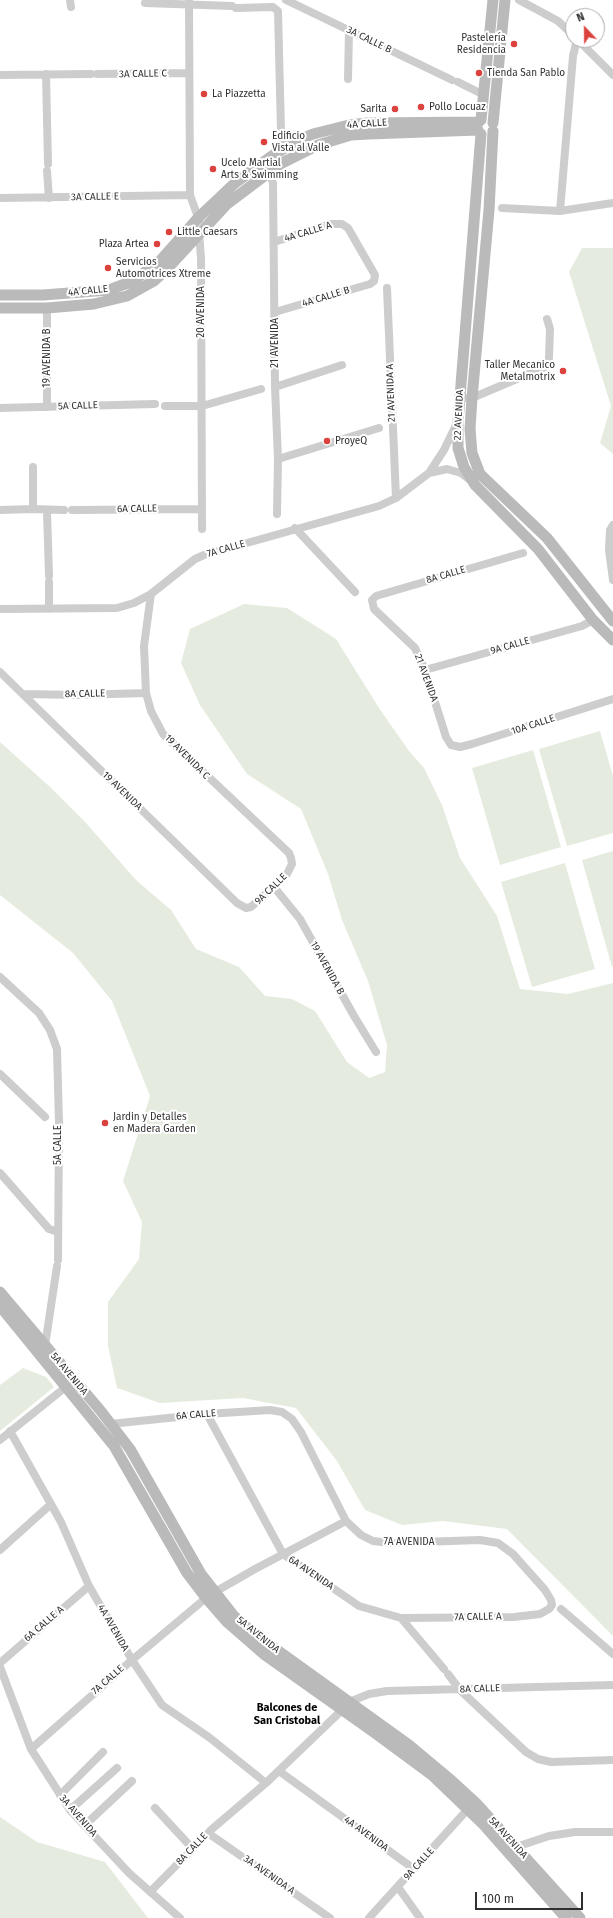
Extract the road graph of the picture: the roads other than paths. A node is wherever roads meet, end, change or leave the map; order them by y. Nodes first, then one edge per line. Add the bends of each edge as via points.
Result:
1 (286, 0) edge
2 (493, 0) edge
3 (505, 0) edge
4 (519, 0) edge
5 (145, 3) dead end
6 (190, 3) edge
7 (565, 28) edge
8 (350, 31) junction
9 (576, 48) edge
10 (586, 48) edge
11 (189, 73) junction
12 (46, 74) junction
13 (0, 75) edge
14 (613, 75) edge
15 (348, 79) dead end
16 (484, 95) junction
17 (480, 126) junction
18 (493, 127) junction
19 (284, 148) junction
20 (269, 172) junction
21 (190, 195) junction
22 (0, 198) edge
23 (49, 198) junction
24 (613, 203) edge
25 (476, 208) junction
26 (502, 208) dead end
27 (488, 210) junction
28 (560, 211) junction
29 (199, 216) junction
30 (199, 235) junction
31 (274, 242) junction
32 (375, 279) joint
33 (387, 288) dead end
34 (0, 295) edge
35 (0, 308) edge
36 (47, 308) junction
37 (275, 312) junction
38 (547, 319) dead end
39 (342, 365) dead end
40 (275, 388) junction
41 (261, 389) dead end
42 (460, 398) junction
43 (472, 398) junction
44 (156, 404) dead end
45 (165, 406) dead end
46 (202, 406) junction
47 (47, 407) junction
48 (0, 408) edge
49 (458, 422) junction
50 (379, 428) dead end
51 (278, 459) junction
52 (33, 467) dead end
53 (429, 472) junction
54 (475, 485) junction
55 (396, 498) junction
56 (33, 509) junction
57 (202, 509) junction
58 (0, 510) edge
59 (47, 511) junction
60 (277, 514) dead end
61 (613, 525) edge
62 (295, 528) junction
63 (202, 529) dead end
64 (546, 538) junction
65 (538, 549) junction
66 (523, 553) dead end
67 (613, 580) edge
68 (355, 592) dead end
69 (151, 594) junction
70 (372, 602) joint
71 (49, 609) junction
72 (0, 610) edge
73 (593, 620) junction
74 (613, 621) edge
75 (613, 640) edge
76 (425, 670) junction
77 (0, 672) edge
78 (146, 693) junction
79 (24, 694) junction
80 (613, 699) edge
81 (452, 745) joint
82 (292, 864) joint
83 (274, 887) junction
84 (246, 908) joint
85 (0, 977) edge
86 (376, 1052) dead end
87 (0, 1074) edge
88 (45, 1117) dead end
89 (0, 1173) edge
90 (58, 1232) junction
91 (0, 1292) edge
92 (3, 1308) edge
93 (45, 1346) junction
94 (68, 1386) junction
95 (282, 1412) joint
96 (207, 1414) junction
97 (110, 1424) junction
98 (10, 1431) junction
99 (0, 1440) edge
100 (129, 1458) junction
101 (50, 1505) junction
102 (346, 1521) junction
103 (0, 1550) edge
104 (283, 1554) junction
105 (89, 1586) junction
106 (210, 1595) junction
107 (552, 1605) joint
108 (561, 1609) dead end
109 (402, 1618) junction
110 (613, 1654) edge
111 (132, 1660) junction
112 (0, 1663) edge
113 (0, 1668) edge
114 (613, 1685) edge
115 (460, 1690) junction
116 (345, 1706) junction
117 (378, 1729) junction
118 (32, 1749) junction
119 (103, 1752) dead end
120 (613, 1760) edge
121 (117, 1768) dead end
122 (279, 1771) junction
123 (132, 1781) dead end
124 (266, 1783) junction
125 (60, 1795) junction
126 (154, 1808) dead end
127 (468, 1809) junction
128 (70, 1810) junction
129 (85, 1825) junction
130 (208, 1833) junction
131 (612, 1834) edge
132 (502, 1838) junction
133 (516, 1847) junction
134 (193, 1849) junction
135 (414, 1869) junction
136 (398, 1887) junction
137 (150, 1892) junction
138 (180, 1918) edge
139 (330, 1918) edge
140 (369, 1918) edge
141 (420, 1918) edge
142 (566, 1918) edge
143 (580, 1918) edge

1 - 8 street, 3A CALLE B
2 - 16 street, 22 AVENIDA
3 - 18 street, 22 AVENIDA
4 - 7 street via 558,21
5 - 6 street
6 - 11 street, 20 AVENIDA
6 - 19 street via 273,7 277,10 281,131
8 - 15 street
8 - 16 street, 3A CALLE B
9 - 28 street
10 - 14 street
11 - 12 street, 3A CALLE C
11 - 21 street, 20 AVENIDA
12 - 13 street, 3A CALLE C
12 - 23 street
16 - 17 street, 22 AVENIDA
17 - 18 street via 486,135
17 - 19 street, 4A CALLE via 367,123 349,125 313,134
17 - 20 street, 4A CALLE via 351,135 318,145
17 - 25 street, 22 AVENIDA
18 - 27 street, 22 AVENIDA
19 - 29 street, 4A CALLE via 235,183
20 - 30 street, 4A CALLE via 226,204
20 - 31 street, 21 AVENIDA via 273,183
21 - 23 street, 3A CALLE E
21 - 29 street, 20 AVENIDA
22 - 23 street, 3A CALLE E
24 - 28 street
25 - 27 street
25 - 42 street, 22 AVENIDA
26 - 28 street
27 - 43 street, 22 AVENIDA
29 - 30 street, 20 AVENIDA
29 - 34 street, 4A CALLE via 160,261 133,281 120,287 43,295
30 - 36 street, 4A CALLE via 154,281 127,296 94,304
30 - 46 street, 20 AVENIDA
31 - 32 street, 4A CALLE A via 330,224 342,224 348,228 374,272
31 - 37 street, 21 AVENIDA
32 - 37 street, 4A CALLE B via 370,284
33 - 55 street, 21 AVENIDA A
35 - 36 street, 4A CALLE
36 - 47 street, 19 AVENIDA B
37 - 40 street, 21 AVENIDA
38 - 43 street via 550,329 549,358 545,367
39 - 40 street
40 - 51 street, 21 AVENIDA
41 - 46 street
42 - 43 street
42 - 49 street, 22 AVENIDA
43 - 64 street, 22 AVENIDA via 472,454 480,474
44 - 47 street, 5A CALLE
45 - 46 street
46 - 57 street, 20 AVENIDA
47 - 48 street, 5A CALLE
49 - 53 street, 7A CALLE
49 - 54 street, 22 AVENIDA via 458,448 464,467
50 - 51 street
51 - 60 street, 21 AVENIDA
52 - 56 street
53 - 54 street via 448,469 461,473
53 - 55 street, 7A CALLE
54 - 65 street, 22 AVENIDA
55 - 62 street, 7A CALLE via 379,506
56 - 58 street, 6A CALLE
56 - 59 street, 6A CALLE
57 - 59 street, 6A CALLE
57 - 63 street, 20 AVENIDA
59 - 71 street
61 - 67 street via 610,530 609,550
62 - 68 street
62 - 69 street, 7A CALLE via 195,559
64 - 65 street
64 - 74 street, 22 AVENIDA
65 - 73 street, 22 AVENIDA
66 - 70 street, 8A CALLE via 376,596
69 - 71 street, 7A CALLE via 117,608
69 - 78 street, 19 AVENIDA C via 144,646
70 - 76 street, 21 AVENIDA via 374,608 416,648
71 - 72 street, 7A CALLE
73 - 75 street, 22 AVENIDA
73 - 76 street, 9A CALLE via 582,626
76 - 81 street, 21 AVENIDA via 446,737
77 - 79 street, 19 AVENIDA
78 - 79 street, 8A CALLE
78 - 82 street, 19 AVENIDA C via 151,711 163,734 289,853
79 - 84 street, 19 AVENIDA via 237,903
80 - 81 street, 10A CALLE via 472,744 460,747
82 - 83 street, 9A CALLE via 287,874
83 - 84 street, 9A CALLE via 252,907
83 - 86 street, 19 AVENIDA B via 300,918
85 - 90 street, 5A CALLE via 39,1013 50,1030 56,1049 59,1123
87 - 88 street
89 - 90 street via 49,1229
90 - 93 street, 5A CALLE via 57,1263
91 - 92 street, 5A AVENIDA
92 - 93 street, 5A AVENIDA
92 - 94 street, 5A AVENIDA
93 - 97 street, 5A AVENIDA
94 - 98 street
94 - 100 street, 5A AVENIDA
95 - 96 street, 6A CALLE via 270,1410
95 - 102 street, 7A AVENIDA via 292,1419 301,1432
96 - 97 street, 6A CALLE
96 - 104 street, 6A AVENIDA
97 - 100 street, 5A AVENIDA
98 - 99 street
98 - 101 street, 4A AVENIDA
100 - 106 street, 5A AVENIDA via 187,1550
101 - 103 street
101 - 105 street, 4A AVENIDA
102 - 104 street, 7A CALLE
102 - 107 street, 7A AVENIDA via 361,1535 373,1541 498,1542 513,1554 544,1590
104 - 106 street, 7A CALLE
104 - 109 street, 6A AVENIDA via 359,1606
105 - 111 street, 4A AVENIDA
105 - 112 street, 6A CALLE A
106 - 111 street, 7A CALLE
106 - 116 street, 5A AVENIDA via 264,1655
107 - 109 street, 7A CALLE A via 540,1614 514,1617
108 - 110 street
109 - 115 street
111 - 118 street, 7A CALLE
111 - 124 street, 4A AVENIDA via 162,1705 210,1738
113 - 118 street, 3A AVENIDA
114 - 115 street, 8A CALLE
115 - 116 street, 8A CALLE via 387,1691 369,1694
115 - 120 street via 526,1752 538,1758 551,1762
116 - 117 street, 5A AVENIDA
116 - 122 street, 8A CALLE
117 - 127 street, 5A AVENIDA
117 - 132 street, 5A AVENIDA via 426,1758 452,1780 476,1802
118 - 125 street, 3A AVENIDA
119 - 125 street
121 - 128 street
122 - 124 street, 8A CALLE
122 - 135 street, 4A AVENIDA
123 - 129 street
124 - 130 street, 8A CALLE
125 - 128 street, 3A AVENIDA
126 - 134 street
127 - 132 street, 5A AVENIDA
127 - 135 street, 9A CALLE
128 - 129 street, 3A AVENIDA
129 - 137 street, 3A AVENIDA via 129,1874
130 - 134 street, 8A CALLE
130 - 139 street, 3A AVENIDA A
131 - 133 street via 575,1832 549,1836
132 - 133 street, 5A AVENIDA
132 - 142 street, 5A AVENIDA
133 - 143 street, 5A AVENIDA
134 - 137 street, 8A CALLE
135 - 136 street, 9A CALLE
136 - 140 street, 9A CALLE
136 - 141 street
137 - 138 street, 3A AVENIDA

